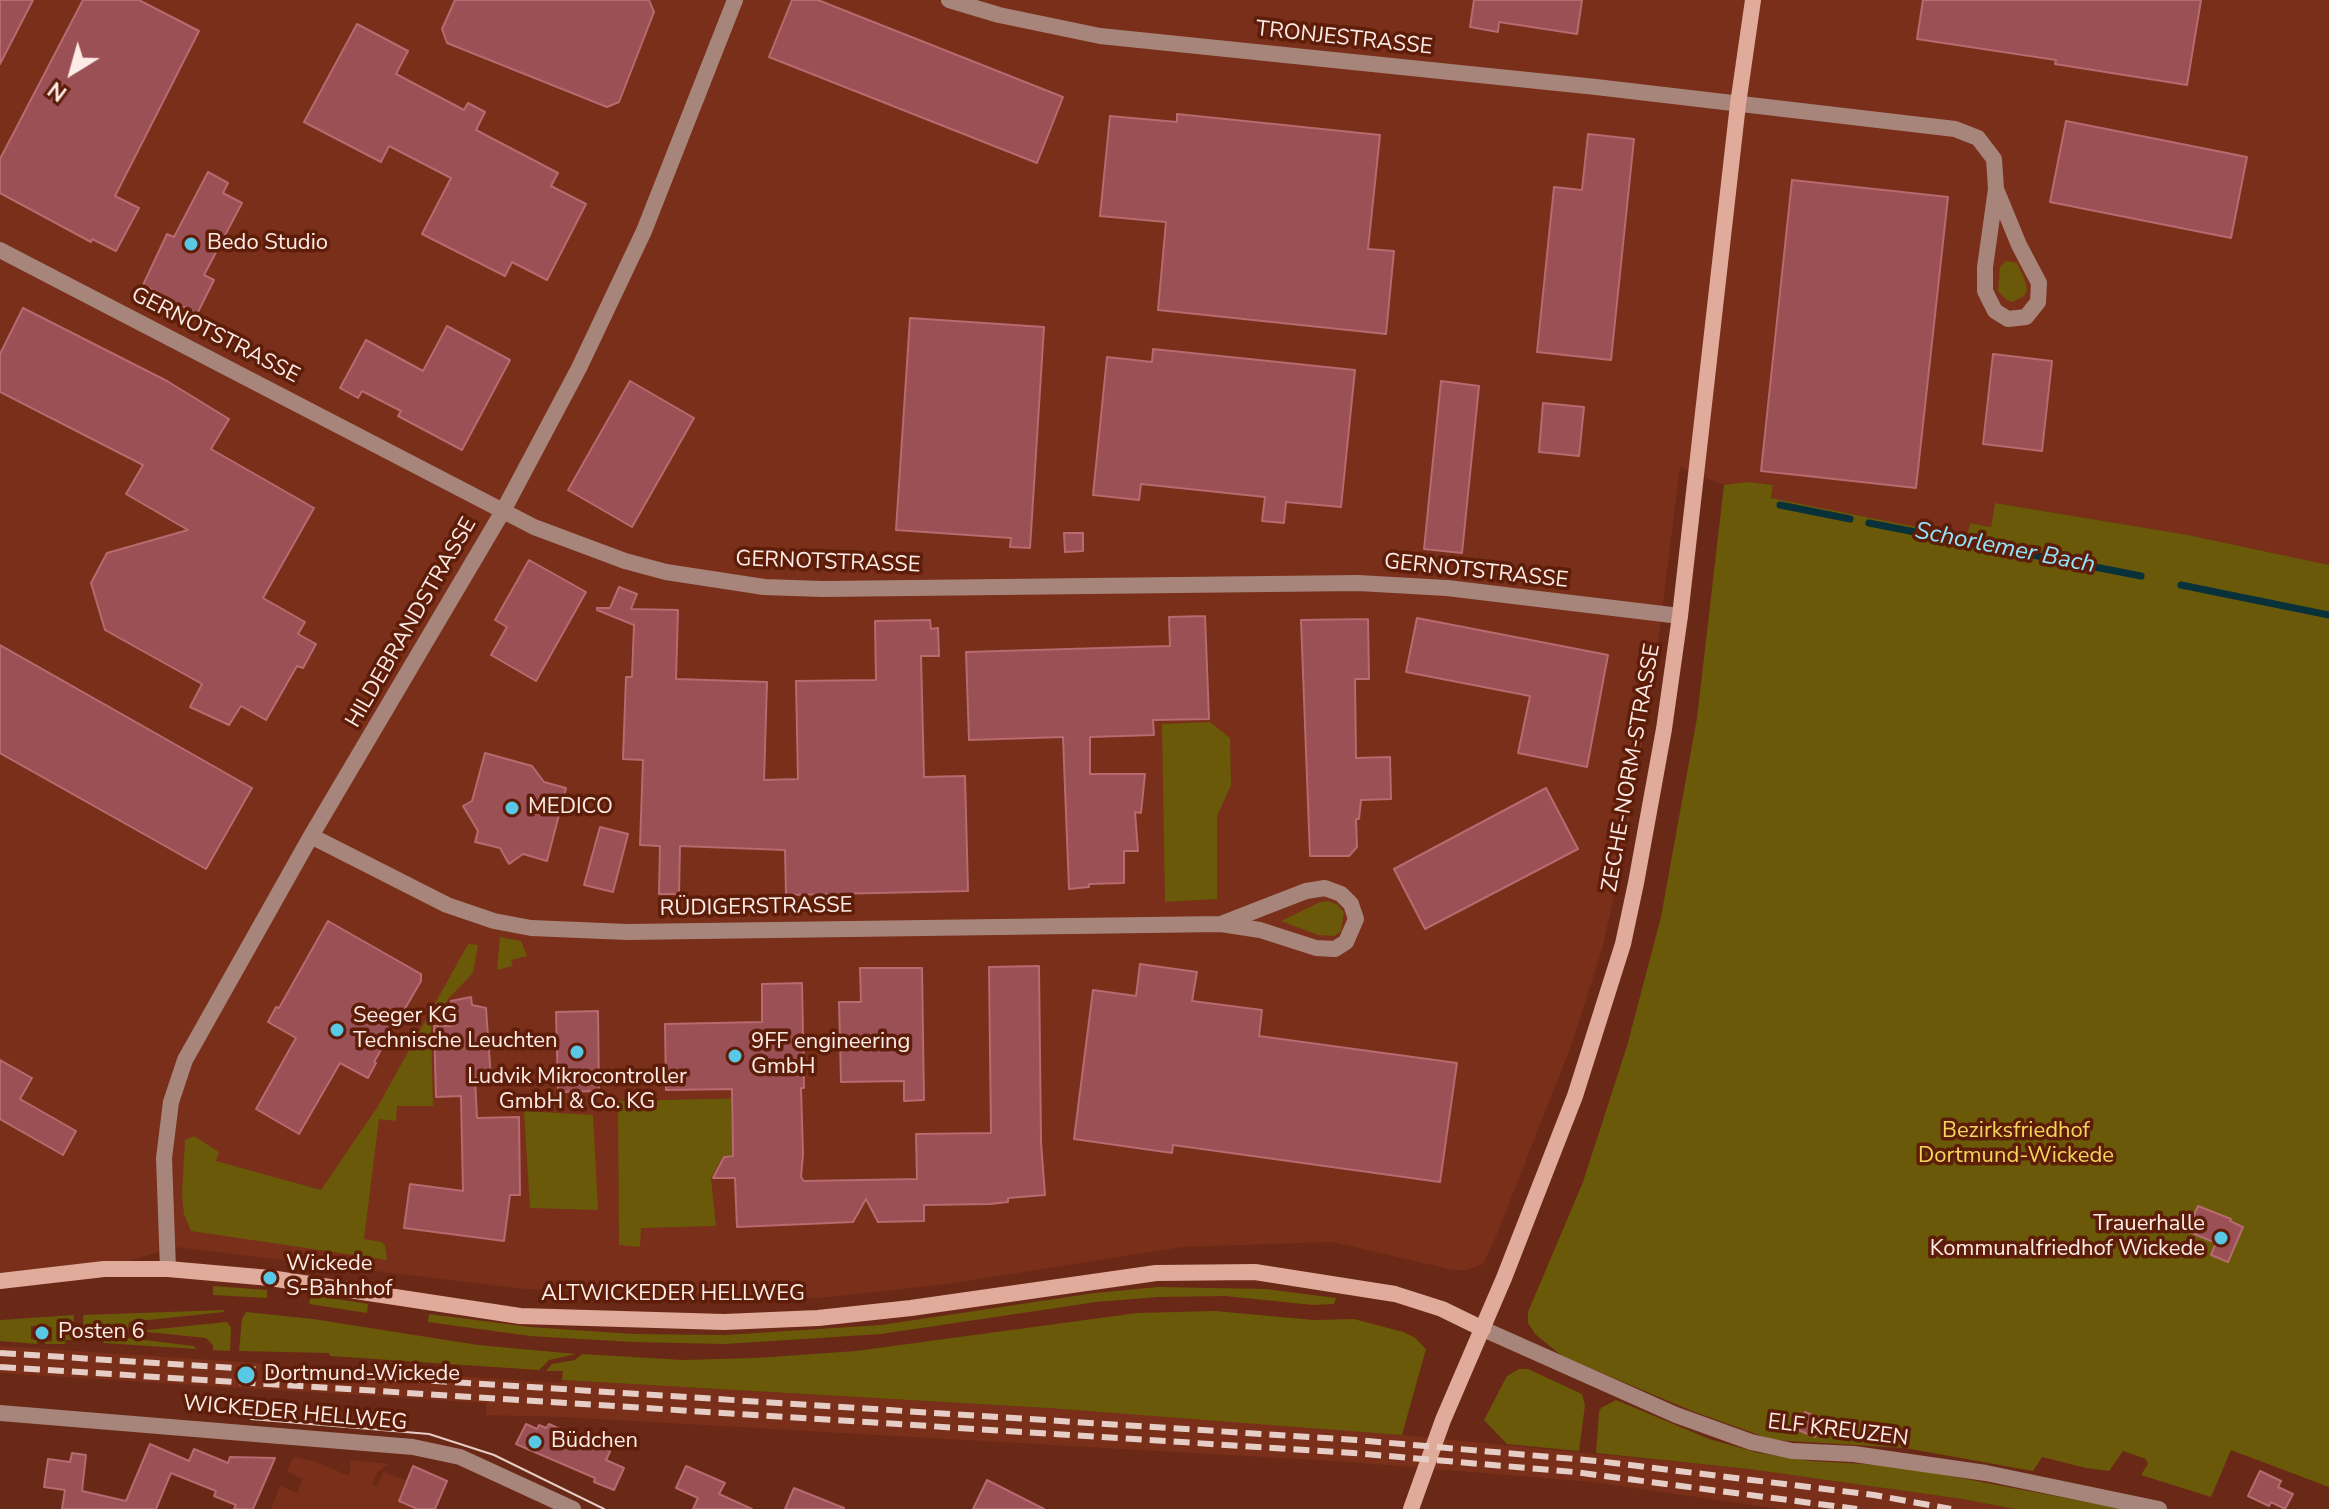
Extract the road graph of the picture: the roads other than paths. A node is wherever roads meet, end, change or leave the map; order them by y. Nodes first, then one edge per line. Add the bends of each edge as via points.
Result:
1 (735, 0) edge
2 (949, 0) edge
3 (1753, 0) edge
4 (1738, 104) junction
5 (1996, 189) junction
6 (0, 250) edge
7 (503, 511) junction
8 (1680, 616) junction
9 (311, 836) junction
10 (1221, 924) junction
11 (168, 1269) junction
12 (1, 1279) edge
13 (1483, 1329) junction
14 (0, 1413) edge
15 (573, 1509) edge
16 (1411, 1509) edge
17 (2159, 1509) edge

1 - 7 street, HILDEBRANDSTRASSE via 611,306
2 - 4 street, TRONJESTRASSE via 1100,36
3 - 4 main road, ZECHE-NORM-STRASSE
4 - 5 street, TRONJESTRASSE via 1955,129 1978,138 1994,159
4 - 8 main road, ZECHE-NORM-STRASSE
5 - 5 street via 1985,291 1995,311 2008,319 2026,317 2038,302 2039,283
6 - 7 street, GERNOTSTRASSE
7 - 8 street, GERNOTSTRASSE via 625,561 764,587 1358,583 1447,588
7 - 9 street, HILDEBRANDSTRASSE
8 - 13 main road, ZECHE-NORM-STRASSE via 1648,825 1623,944 1575,1096
9 - 10 street, RÜDIGERSTRASSE via 447,905 531,928 627,932
9 - 11 street, HILDEBRANDSTRASSE via 176,1084 164,1158
10 - 10 street, RÜDIGERSTRASSE via 1335,949 1346,942 1356,919 1351,904 1325,888
11 - 12 main road, ALTWICKEDER HELLWEG
11 - 13 main road, ALTWICKEDER HELLWEG via 270,1278 520,1316 724,1322 911,1308 1156,1273 1255,1272 1395,1294
13 - 16 main road, ZECHE-NORM-STRASSE
13 - 17 street, ELF KREUZEN via 1676,1415 1751,1442 1986,1473
14 - 15 street, WICKEDER HELLWEG via 413,1447 460,1457

